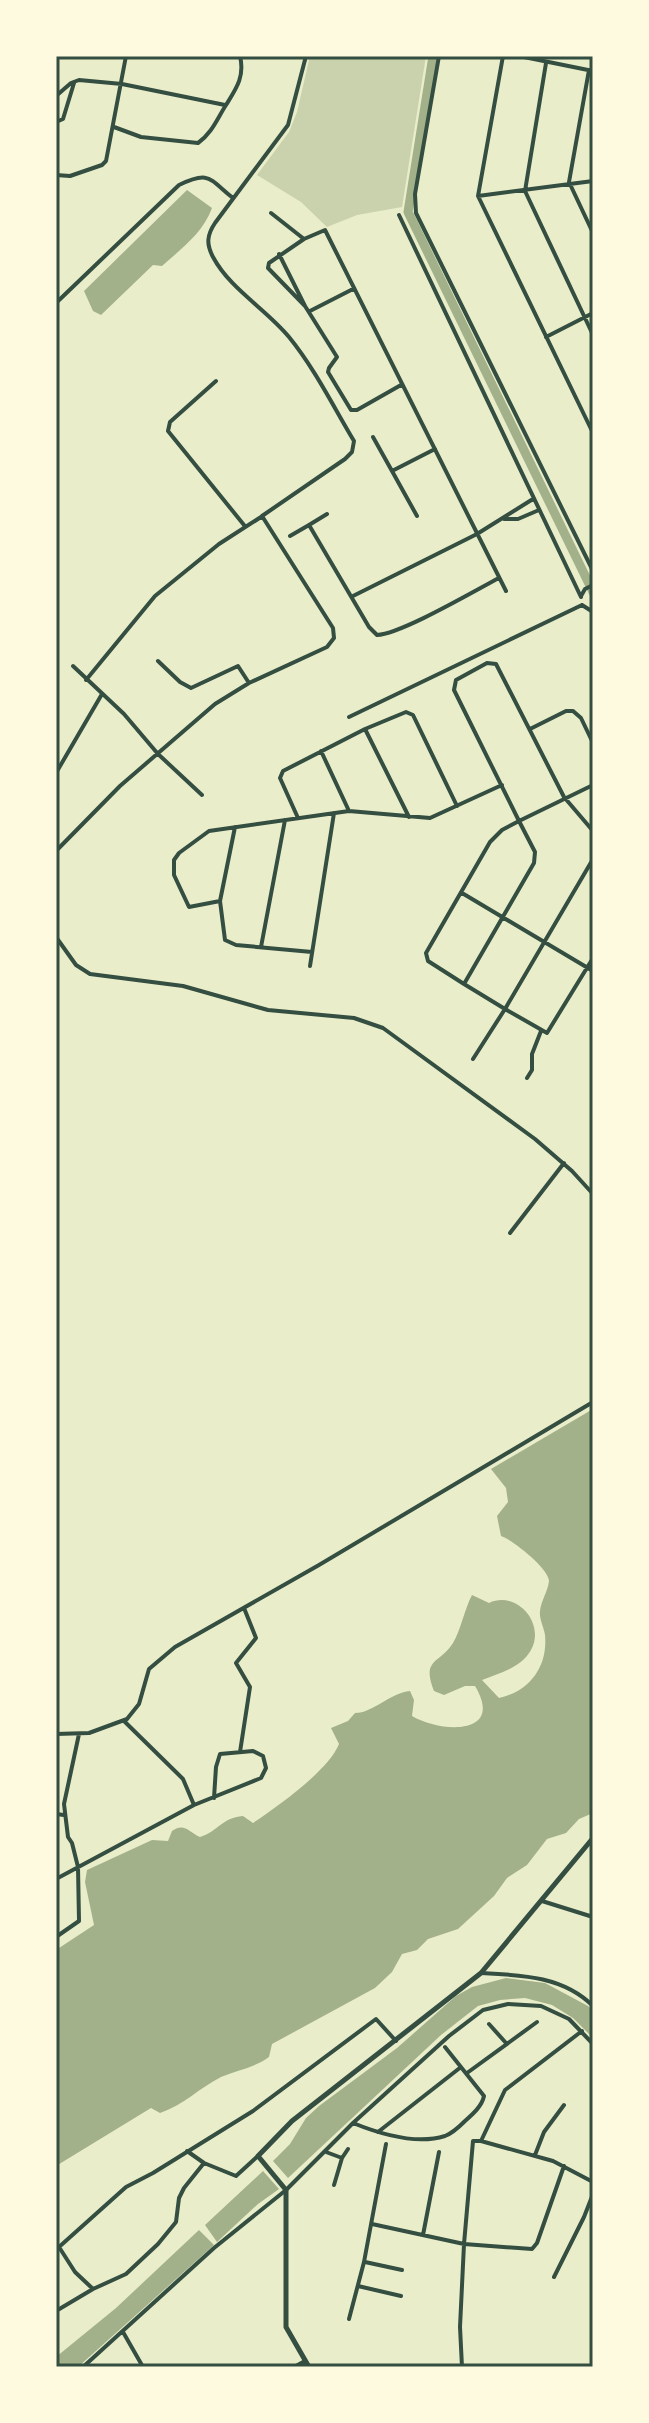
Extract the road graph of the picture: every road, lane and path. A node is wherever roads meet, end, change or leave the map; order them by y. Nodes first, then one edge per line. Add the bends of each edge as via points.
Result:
1 (126, 56) edge
2 (230, 56) edge
3 (240, 56) edge
4 (306, 56) edge
5 (439, 56) edge
6 (503, 56) edge
7 (519, 56) edge
8 (546, 63) junction
9 (591, 71) edge
10 (74, 80) junction
11 (122, 84) junction
12 (56, 96) edge
13 (225, 105) junction
14 (56, 122) edge
15 (114, 127) junction
16 (56, 175) edge
17 (593, 181) edge
18 (569, 185) junction
19 (524, 189) junction
20 (478, 196) junction
21 (233, 198) junction
22 (271, 213) dead end
23 (399, 215) dead end
24 (593, 233) edge
25 (302, 240) junction
26 (279, 254) junction
27 (353, 289) junction
28 (56, 303) edge
29 (305, 306) junction
30 (310, 311) junction
31 (593, 313) edge
32 (584, 317) junction
33 (593, 335) edge
34 (546, 337) junction
35 (216, 381) dead end
36 (401, 385) junction
37 (593, 433) edge
38 (373, 437) dead end
39 (435, 449) junction
40 (392, 471) junction
41 (533, 499) junction
42 (539, 510) junction
43 (327, 514) dead end
44 (262, 516) junction
45 (417, 516) dead end
46 (504, 519) junction
47 (244, 525) junction
48 (309, 525) junction
49 (477, 534) junction
50 (290, 536) dead end
51 (593, 571) edge
52 (499, 578) junction
53 (593, 585) edge
54 (506, 591) dead end
55 (582, 594) junction
56 (353, 596) junction
57 (582, 605) junction
58 (591, 612) edge
59 (593, 620) edge
60 (158, 661) dead end
61 (73, 666) dead end
62 (86, 680) junction
63 (249, 683) junction
64 (102, 694) junction
65 (349, 717) dead end
66 (365, 729) junction
67 (530, 729) junction
68 (593, 743) edge
69 (321, 751) junction
70 (158, 754) junction
71 (56, 773) edge
72 (502, 785) junction
73 (593, 785) edge
74 (202, 795) dead end
75 (564, 797) junction
76 (457, 806) junction
77 (349, 811) junction
78 (334, 813) junction
79 (409, 818) junction
80 (298, 819) junction
81 (285, 820) junction
82 (519, 821) junction
83 (235, 827) junction
84 (593, 831) edge
85 (56, 839) edge
86 (62, 844) junction
87 (56, 851) edge
88 (593, 859) edge
89 (462, 893) junction
90 (220, 901) junction
91 (503, 918) junction
92 (56, 937) edge
93 (544, 944) junction
94 (261, 947) junction
95 (312, 952) junction
96 (593, 958) edge
97 (310, 966) dead end
98 (590, 970) edge
99 (464, 984) junction
100 (505, 1009) junction
101 (541, 1031) junction
102 (473, 1059) dead end
103 (527, 1078) dead end
104 (564, 1163) junction
105 (593, 1194) edge
106 (510, 1233) dead end
107 (593, 1402) edge
108 (244, 1608) junction
109 (124, 1721) junction
110 (56, 1734) edge
111 (79, 1734) junction
112 (240, 1752) junction
113 (56, 1796) edge
114 (214, 1798) junction
115 (65, 1799) junction
116 (194, 1805) junction
117 (56, 1814) edge
118 (64, 1815) junction
119 (593, 1838) edge
120 (78, 1867) junction
121 (56, 1879) edge
122 (540, 1900) junction
123 (593, 1917) edge
124 (56, 1937) edge
125 (481, 1973) junction
126 (593, 2006) edge
127 (537, 2022) dead end
128 (489, 2024) dead end
129 (582, 2031) junction
130 (396, 2041) junction
131 (506, 2043) junction
132 (593, 2044) edge
133 (445, 2047) dead end
134 (461, 2066) junction
135 (467, 2073) junction
136 (564, 2105) dead end
137 (353, 2123) junction
138 (378, 2132) junction
139 (481, 2141) junction
140 (386, 2144) dead end
141 (348, 2149) dead end
142 (187, 2151) junction
143 (326, 2152) junction
144 (439, 2152) dead end
145 (535, 2155) junction
146 (258, 2156) junction
147 (342, 2158) junction
148 (204, 2163) junction
149 (564, 2166) junction
150 (593, 2182) edge
151 (334, 2185) dead end
152 (286, 2189) junction
153 (593, 2194) edge
154 (372, 2224) junction
155 (423, 2235) junction
156 (464, 2244) junction
157 (58, 2249) edge
158 (364, 2262) junction
159 (402, 2270) dead end
160 (554, 2277) dead end
161 (358, 2286) junction
162 (93, 2289) junction
163 (401, 2296) dead end
164 (56, 2311) edge
165 (349, 2319) dead end
166 (123, 2332) junction
167 (305, 2361) junction
168 (83, 2367) edge
169 (143, 2367) edge
170 (294, 2367) edge
171 (309, 2367) edge
172 (462, 2367) edge

1 - 11 street
2 - 3 street
3 - 13 street via 240,81
4 - 21 street via 288,125
5 - 51 street via 416,213
6 - 20 street
7 - 8 street
8 - 9 street
8 - 19 street
9 - 18 street
10 - 11 street
10 - 12 street
10 - 14 street via 64,117
11 - 13 street
11 - 15 street
13 - 15 street via 198,143 141,137
15 - 16 street via 102,165
17 - 18 street
18 - 19 street
18 - 24 street
19 - 20 street
19 - 32 street
20 - 34 street
21 - 28 street via 206,177 179,185
21 - 44 street via 209,232 212,256 288,337 354,441 345,459
22 - 25 street
23 - 41 street
25 - 26 street
25 - 27 street via 326,231
26 - 29 street
26 - 29 street via 269,269
27 - 30 street
27 - 36 street
29 - 30 street
30 - 36 street via 337,357 328,372 353,411
31 - 32 street
32 - 33 street
32 - 34 street
34 - 37 street
35 - 47 street via 170,422 168,431
36 - 39 street
38 - 40 street
39 - 40 street
39 - 49 street
40 - 45 street
41 - 42 street
41 - 46 street
42 - 46 street
42 - 55 street
43 - 48 street
44 - 47 street
44 - 63 street via 335,633 327,647
46 - 49 street
47 - 62 street via 155,596
48 - 50 street
48 - 56 street
49 - 52 street
49 - 56 street
52 - 54 street
52 - 56 street via 377,635
53 - 55 street
55 - 57 street
57 - 58 street
57 - 65 street
58 - 59 street
60 - 63 street via 191,688 238,666
61 - 62 street
62 - 64 street
63 - 70 street via 211,707
64 - 70 street
64 - 71 street
66 - 69 street
66 - 76 street via 410,712
66 - 79 street
67 - 68 street via 573,711
67 - 72 street via 496,664 487,663 456,680 454,690
67 - 75 street
69 - 77 street
69 - 80 street via 281,774
70 - 74 street
70 - 86 street
72 - 76 street
72 - 82 street
73 - 75 street
75 - 82 street
75 - 84 street
76 - 79 street via 430,818
77 - 78 street
77 - 79 street
78 - 80 street
78 - 95 street
80 - 81 street
81 - 83 street
81 - 94 street
82 - 89 street via 495,835
82 - 91 street via 535,852 534,863
83 - 90 street
83 - 90 street via 209,831 174,860 174,875 189,907
85 - 86 street
86 - 87 street
88 - 93 street
89 - 91 street
89 - 99 street via 425,956
90 - 94 street via 225,940
91 - 93 street
91 - 99 street
92 - 104 street via 76,965 90,974 183,986 280,1012 372,1023
93 - 98 street
93 - 100 street
94 - 95 street
95 - 97 street
96 - 98 street
98 - 101 street via 549,1031
99 - 100 street
100 - 101 street
100 - 102 street
101 - 103 street
104 - 105 street
104 - 106 street
107 - 108 street
108 - 109 street via 155,1661 135,1711
108 - 112 street via 256,1640 236,1663 250,1687
109 - 111 street
109 - 116 street via 183,1779
110 - 111 street
111 - 115 street
112 - 114 street via 219,1757
112 - 114 street via 263,1756 263,1776
113 - 115 street
114 - 116 street
115 - 118 street
116 - 120 street
117 - 118 street
118 - 120 street
119 - 122 street
120 - 121 street
120 - 124 street via 79,1921
122 - 123 street
122 - 125 street
125 - 126 street via 553,1981
125 - 130 street
127 - 131 street
128 - 131 street
129 - 132 street
129 - 137 street via 541,2006 508,2004 483,2010
129 - 139 street via 505,2090
130 - 142 street via 376,2019 253,2111
130 - 146 street via 292,2121
131 - 135 street
133 - 134 street
134 - 135 street
134 - 138 street
135 - 138 street via 484,2099 452,2133 422,2138
136 - 145 street
137 - 138 street
137 - 143 street
139 - 145 street
139 - 156 street via 473,2141 471,2148
140 - 154 street
141 - 147 street
142 - 148 street
142 - 157 street via 126,2187
143 - 147 street
143 - 152 street
144 - 155 street
145 - 149 street
146 - 148 street via 236,2176
146 - 152 street
147 - 151 street
148 - 162 street via 179,2198 168,2234 126,2274
149 - 150 street
149 - 156 street via 532,2249
152 - 166 street
152 - 167 street via 286,2327
153 - 160 street
154 - 155 street
154 - 158 street
155 - 156 street
156 - 172 street
157 - 162 street
158 - 159 street
158 - 161 street
161 - 163 street
161 - 165 street
162 - 164 street
166 - 168 street
166 - 169 street
167 - 170 street
167 - 171 street

